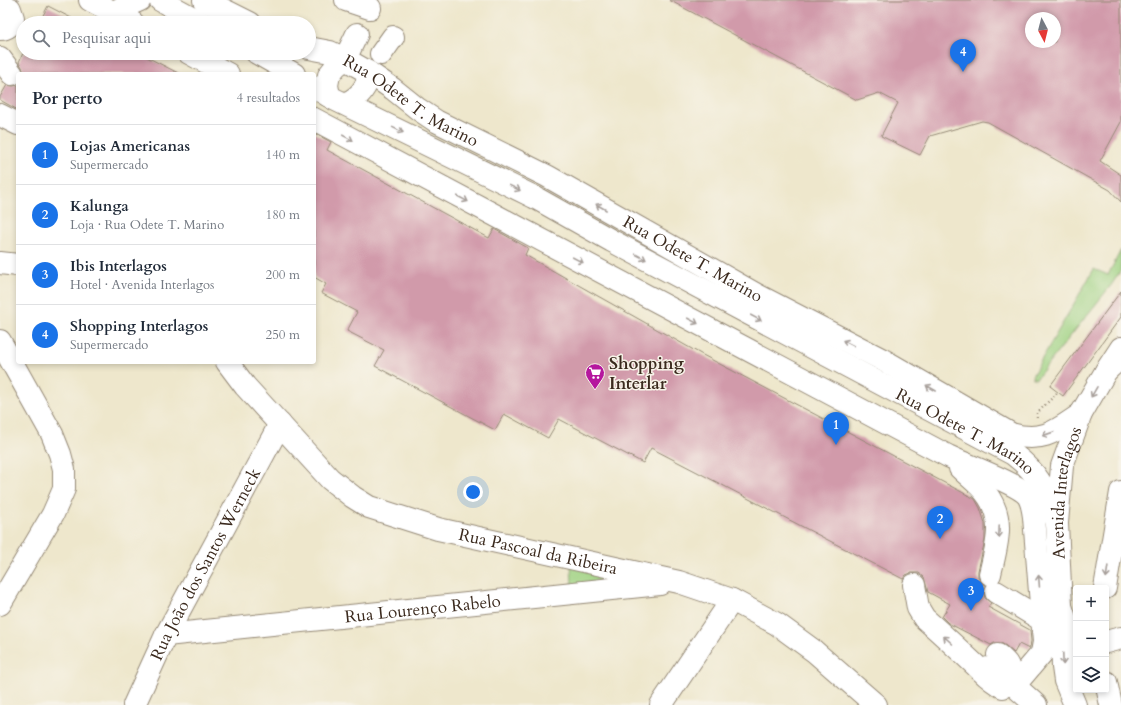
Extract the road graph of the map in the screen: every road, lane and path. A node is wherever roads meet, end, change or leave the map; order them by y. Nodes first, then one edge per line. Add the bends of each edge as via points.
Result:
1 (90, 0) edge
2 (140, 0) edge
3 (160, 0) edge
4 (204, 0) edge
5 (346, 0) edge
6 (370, 8) dead end
7 (113, 12) junction
8 (120, 16) edge
9 (189, 16) edge
10 (236, 16) edge
11 (357, 34) dead end
12 (316, 49) edge
13 (345, 59) junction
14 (202, 60) edge
15 (269, 60) edge
16 (224, 72) edge
17 (290, 72) edge
18 (368, 72) junction
19 (393, 89) junction
20 (329, 96) edge
21 (0, 115) edge
22 (316, 120) edge
23 (378, 120) junction
24 (16, 123) edge
25 (612, 241) junction
26 (0, 264) edge
27 (16, 265) edge
28 (616, 280) junction
29 (0, 341) edge
30 (1121, 348) edge
31 (831, 357) junction
32 (228, 364) edge
33 (1114, 364) edge
34 (799, 377) junction
35 (1058, 392) dead end
36 (1081, 414) junction
37 (280, 424) junction
38 (983, 437) junction
39 (1039, 437) junction
40 (1003, 448) junction
41 (948, 456) junction
42 (1001, 480) junction
43 (1121, 492) edge
44 (991, 501) junction
45 (1033, 509) junction
46 (1057, 523) junction
47 (568, 557) junction
48 (679, 582) junction
49 (914, 585) dead end
50 (1106, 585) edge
51 (572, 593) junction
52 (732, 600) junction
53 (0, 604) edge
54 (1061, 606) junction
55 (1042, 620) junction
56 (166, 635) junction
57 (1073, 635) edge
58 (1121, 638) edge
59 (1109, 641) edge
60 (998, 655) dead end
61 (1013, 687) edge
62 (1108, 693) edge
63 (134, 705) edge
64 (661, 705) edge
65 (876, 705) edge
66 (1036, 705) edge
67 (1075, 705) edge
68 (1110, 705) edge

1 - 7 street
2 - 7 street
3 - 9 street
4 - 10 street
5 - 6 street
7 - 8 street
11 - 13 street
12 - 13 street, Rua Odete T. Marino
13 - 18 street, Rua Odete T. Marino
13 - 20 street via 329,75 326,85
14 - 16 street
15 - 17 street
18 - 19 street, Rua Odete T. Marino
18 - 20 street via 364,89 355,99
19 - 23 street via 378,98
39 -> 19 street, Rua Odete T. Marino via 1011,434 883,360 757,295 547,176 436,120
20 - 23 street, Rua Odete T. Marino
21 - 24 street
22 -> 28 street
23 -> 25 street, Rua Odete T. Marino via 534,197
25 - 28 street
25 -> 31 street, Rua Odete T. Marino
26 - 27 street
28 -> 34 street
29 - 53 street via 52,434 64,469 64,489 53,514
30 - 33 street, Avenida Interlagos
31 - 34 street
31 - 38 street, Rua Odete T. Marino
32 - 37 street, Rua Pascoal da Ribeira
33 -> 36 street, Avenida Interlagos
34 - 41 street
35 - 39 path via 1037,413
36 -> 39 street, Rua Odete T. Marino via 1058,430
36 - 46 street, Avenida Interlagos via 1062,466
37 - 47 street, Rua Pascoal da Ribeira via 330,479 369,507 438,529
37 - 56 street, Rua João dos Santos Werneck
38 - 40 street, Rua Odete T. Marino
38 - 41 street
40 - 42 street via 1000,462
40 - 46 street, Rua Odete T. Marino via 1024,462 1042,483
41 - 42 street
41 - 44 street
42 - 45 street via 1027,495
43 -> 50 street
44 - 45 street via 1008,496
44 -> 55 street via 999,525 993,583
55 -> 45 street
46 - 54 street, Avenida Interlagos
47 - 48 street, Rua Pascoal da Ribeira
47 - 51 street
48 - 51 street, Rua Lourenço Rabelo
48 - 52 street, Rua Pascoal da Ribeira
61 -> 49 street via 990,680 924,618 918,608
51 - 56 street, Rua Lourenço Rabelo
52 - 64 street
52 - 65 street, Rua Pascoal da Ribeira via 776,624 814,650
54 - 57 street, Avenida Interlagos
54 -> 67 street via 1063,667 1065,681
55 - 61 street via 1042,653
56 - 63 street, Rua João dos Santos Werneck
58 - 59 street
60 - 61 street via 1007,663
61 - 66 street
62 - 68 street

